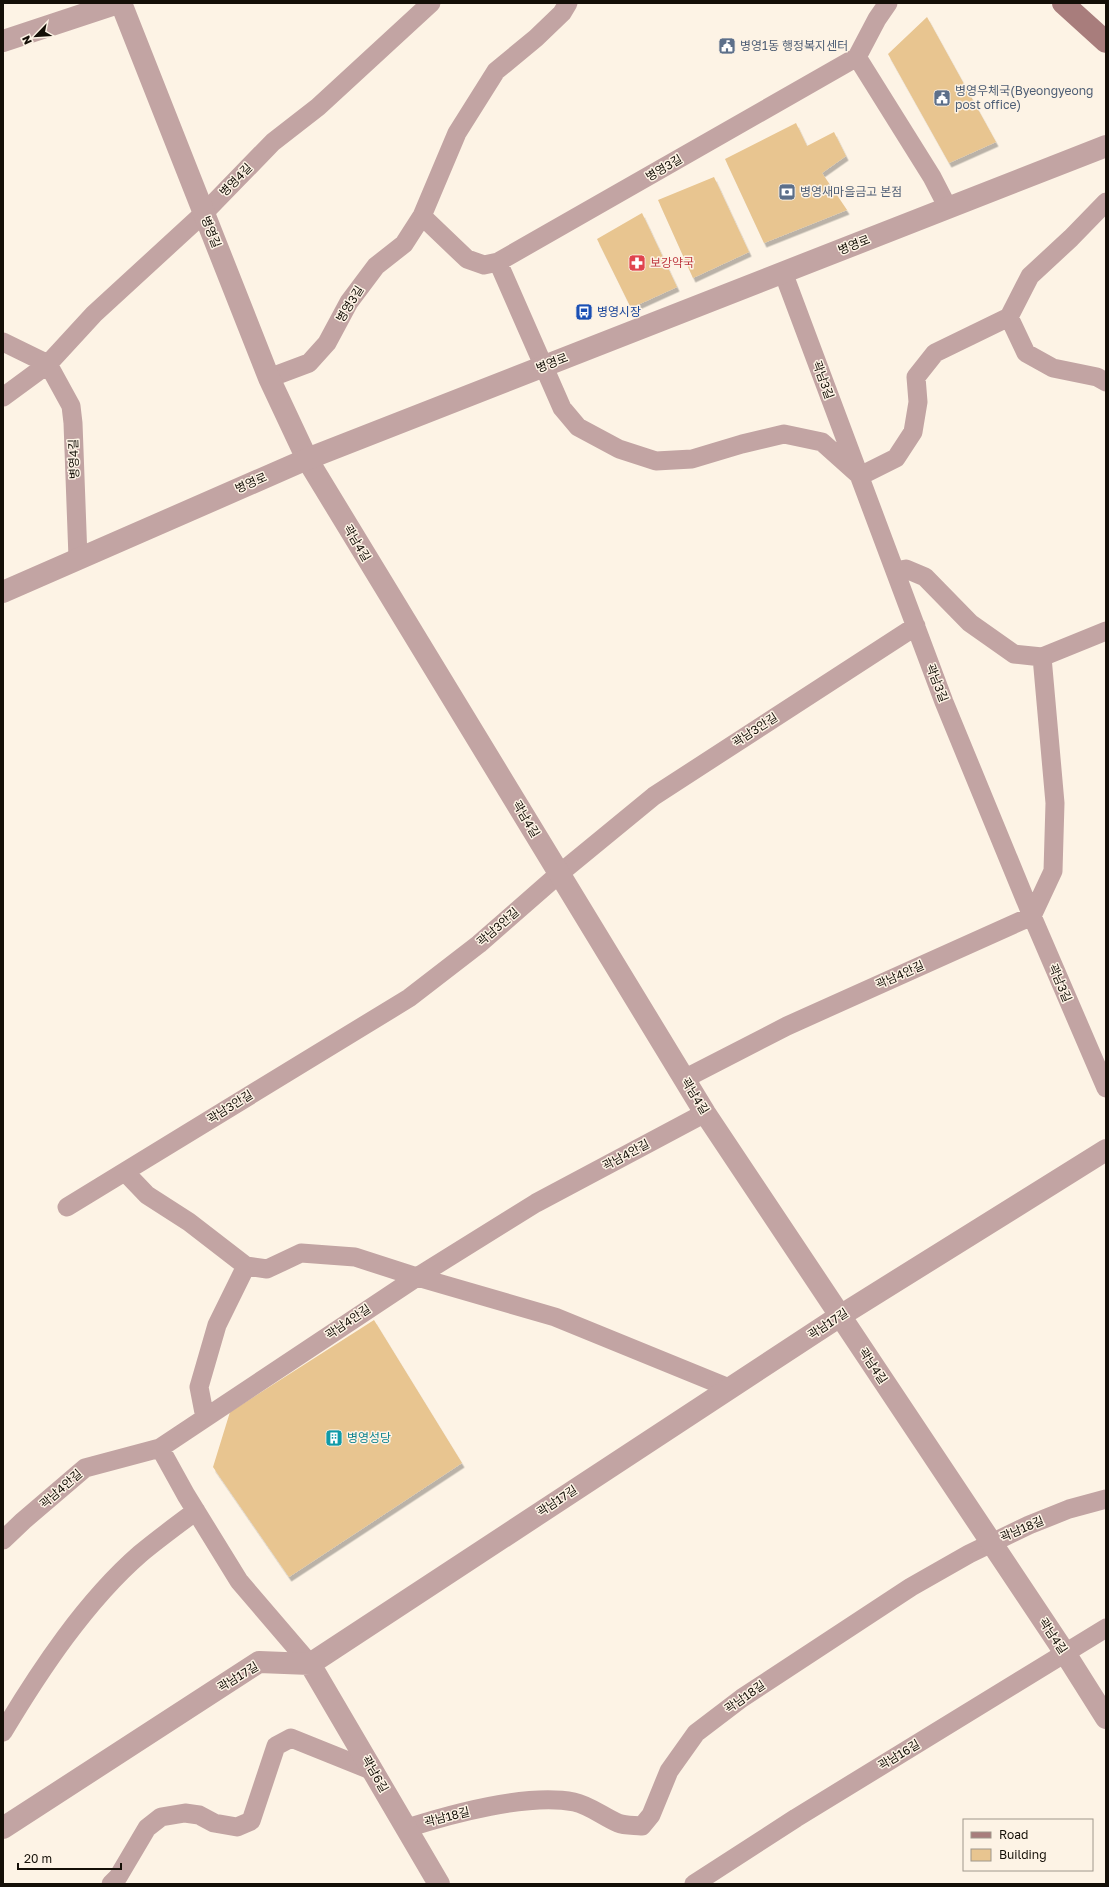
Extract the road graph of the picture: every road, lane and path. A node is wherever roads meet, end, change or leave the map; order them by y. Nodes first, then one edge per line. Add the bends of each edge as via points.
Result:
1 (120, 3) edge
2 (431, 3) edge
3 (568, 3) edge
4 (888, 3) edge
5 (1063, 3) edge
6 (3, 41) edge
7 (1106, 42) edge
8 (857, 57) junction
9 (1106, 146) edge
10 (1106, 202) edge
11 (948, 208) junction
12 (204, 213) junction
13 (422, 216) junction
14 (498, 262) junction
15 (783, 272) junction
16 (1009, 317) junction
17 (3, 342) edge
18 (48, 364) junction
19 (543, 367) junction
20 (269, 378) junction
21 (1106, 382) edge
22 (3, 397) edge
23 (306, 460) junction
24 (860, 476) junction
25 (78, 558) junction
26 (895, 571) junction
27 (3, 592) edge
28 (916, 626) junction
29 (1106, 631) edge
30 (1042, 657) junction
31 (559, 874) junction
32 (1032, 916) junction
33 (684, 1079) junction
34 (1106, 1088) edge
35 (705, 1113) junction
36 (1106, 1150) edge
37 (125, 1172) junction
38 (67, 1207) dead end
39 (246, 1266) junction
40 (417, 1277) junction
41 (840, 1316) junction
42 (729, 1388) junction
43 (205, 1418) junction
44 (160, 1448) junction
45 (1106, 1499) edge
46 (196, 1511) junction
47 (3, 1540) edge
48 (990, 1543) junction
49 (1106, 1628) edge
50 (1065, 1654) junction
51 (310, 1664) junction
52 (1106, 1718) edge
53 (3, 1732) edge
54 (373, 1771) junction
55 (3, 1828) edge
56 (407, 1828) junction
57 (111, 1884) edge
58 (440, 1884) edge
59 (694, 1884) edge

1 - 6 street
1 - 12 street, 병영길
2 - 12 lane, 병영4길 via 318,107 273,142
3 - 13 lane, 병영3길 via 562,13 536,38 496,71 457,133
4 - 8 lane
5 - 7 main road
8 - 11 lane via 932,176
8 - 14 lane, 병영3길
9 - 11 street, 병영로
10 - 16 lane via 1072,238 1030,276
11 - 15 street, 병영로
12 - 18 lane, 병영4길 via 94,314
12 - 20 street, 병영길
13 - 14 lane, 병영3길 via 467,259 484,265
13 - 20 lane, 병영3길 via 404,244 376,266 349,302 327,344 309,363
14 - 19 lane
15 - 19 street, 병영로
15 - 24 lane, 곽남3길
16 - 21 lane via 1026,353 1053,368 1097,377
16 - 24 lane via 935,353 916,377 918,402 913,432 896,458
17 - 18 lane
18 - 22 lane, 병영4길
18 - 25 lane, 병영4길 via 70,406 73,423
19 - 23 street, 병영로
19 - 24 lane via 562,408 578,427 619,450 656,461 692,459 784,434 822,442
20 - 23 street, 병영길
23 - 25 street, 병영로
23 - 31 street, 곽남4길
24 - 26 lane, 곽남3길
25 - 27 street, 병영로
26 - 28 lane, 곽남3길
26 - 30 lane via 906,569 925,576 970,623 1014,654
28 - 31 lane, 곽남3안길 via 654,796
28 - 32 lane, 곽남3길 via 944,702
29 - 30 lane
30 - 32 lane via 1055,803 1053,871
31 - 33 street, 곽남4길
31 - 37 lane, 곽남3안길 via 479,944 409,998
32 - 33 lane, 곽남4안길 via 787,1026
32 - 34 lane, 곽남3길
33 - 35 street, 곽남4길
35 - 40 lane, 곽남4안길 via 536,1203
35 - 41 street, 곽남4길
36 - 41 street, 곽남17길
37 - 38 lane, 곽남3안길
37 - 39 lane via 147,1195 189,1222
39 - 40 lane via 267,1269 301,1252 355,1257
39 - 43 lane via 217,1325 199,1387
40 - 42 lane via 555,1317
40 - 43 lane, 곽남4안길
41 - 42 street, 곽남17길
41 - 48 street, 곽남4길
42 - 51 street, 곽남17길
43 - 44 lane, 곽남4안길
44 - 46 lane
44 - 47 lane, 곽남4안길 via 85,1468
45 - 48 lane, 곽남18길 via 1069,1509
46 - 51 lane via 239,1581
46 - 53 lane via 140,1554 84,1612
48 - 50 street, 곽남4길
48 - 56 lane, 곽남18길 via 865,1616 742,1698 696,1733 669,1771 651,1816 642,1826 620,1824 575,1802 542,1799 491,1807
49 - 50 lane, 곽남16길
50 - 52 street, 곽남4길
50 - 59 lane, 곽남16길 via 796,1818
51 - 54 street, 곽남6길
51 - 55 street, 곽남17길 via 259,1662
54 - 56 street, 곽남6길
54 - 57 lane via 291,1738 276,1746 251,1821 237,1827 214,1823 199,1815 185,1813 161,1817 147,1828 118,1877
56 - 58 street, 곽남6길

